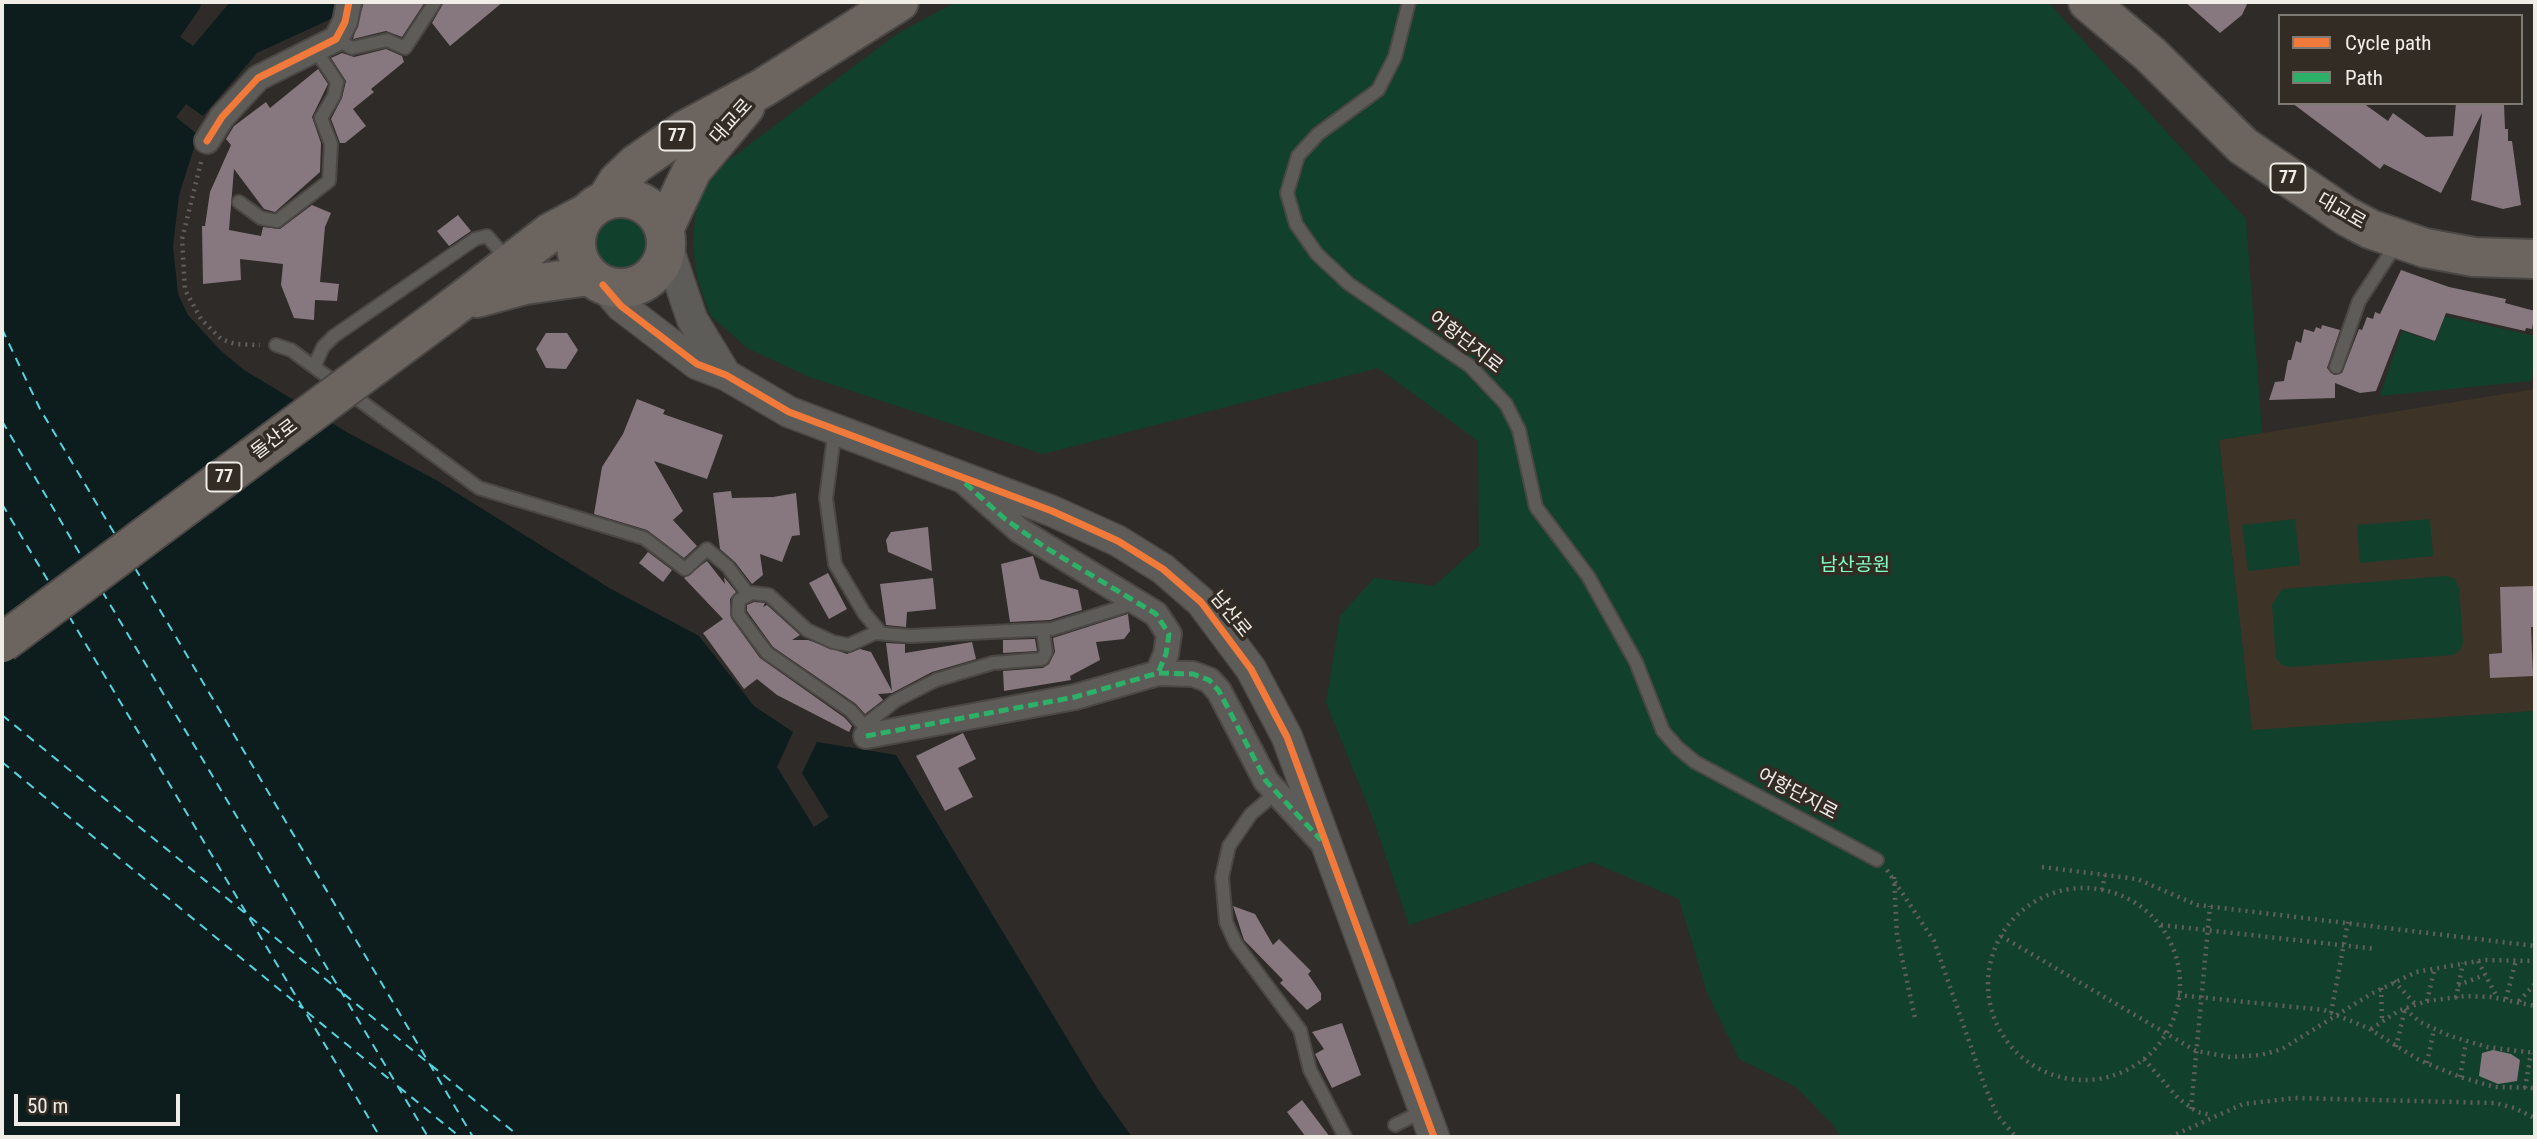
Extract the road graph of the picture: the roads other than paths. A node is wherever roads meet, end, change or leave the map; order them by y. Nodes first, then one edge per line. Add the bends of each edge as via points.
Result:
1 (349, 2) edge
2 (435, 2) edge
3 (899, 2) edge
4 (1409, 2) edge
5 (2088, 2) edge
6 (326, 45) junction
7 (761, 89) junction
8 (207, 141) road end
9 (239, 202) dead end
10 (596, 207) junction
11 (665, 235) junction
12 (2399, 240) junction
13 (2535, 259) edge
14 (511, 263) junction
15 (596, 281) junction
16 (451, 309) junction
17 (276, 345) road end
18 (314, 367) junction
19 (2336, 367) dead end
20 (726, 375) junction
21 (835, 429) junction
22 (956, 474) junction
23 (748, 594) junction
24 (1138, 602) junction
25 (1043, 630) junction
26 (881, 633) junction
27 (2, 643) edge
28 (1158, 673) junction
29 (865, 731) junction
30 (1277, 792) junction
31 (1328, 848) junction
32 (1877, 860) road end
33 (1429, 1124) edge
34 (1395, 1125) dead end
35 (1345, 1137) edge

1 - 6 street via 345,22
2 - 6 lane via 405,48 387,40 352,48
3 - 7 main road, 대교로 / 77
4 - 32 lane, 어항단지로 via 1395,57 1378,90 1318,134 1298,156 1287,194 1296,223 1317,254 1349,284 1470,366 1506,404 1519,430 1536,507 1607,608 1636,662 1656,716 1678,748 1695,762
5 - 12 main road, 대교로 / 77 via 2151,55 2243,145 2334,210
6 - 8 street via 258,78
6 - 9 lane via 337,82 321,118 331,144 329,181 277,220 261,218
7 - 10 main road, 대교로 / 77 via 655,150
7 - 11 main road, 대교로 / 77 via 692,170
10 - 11 main road via 621,197 641,203 657,216
10 - 14 main road, 대교로 / 77 via 562,225
10 - 15 main road, 대교로 / 77 via 575,239 581,265
11 - 15 main road, 대교로 / 77 via 664,257 646,280 618,288
11 - 20 street via 689,313
12 - 13 main road, 대교로 / 77 via 2474,257
12 - 19 lane via 2359,301
14 - 16 main road, 대교로 / 77
14 - 18 lane via 487,236 475,239 328,341
15 - 16 main road, 대교로 / 77 via 525,285
15 - 20 street, 남산로 via 678,351
16 - 27 main road, 돌산로 / 77, bridge
17 - 18 lane
18 - 23 lane via 480,488 644,538 685,569 707,549
20 - 21 street, 남산로 via 789,412
21 - 22 street, 남산로
21 - 26 lane via 826,498 835,564 864,614
22 - 24 street via 1027,535
22 - 31 street, 남산로 via 1118,541 1163,569 1201,602 1235,644 1270,702
23 - 26 lane via 769,595 807,630 833,642 849,645
23 - 29 lane via 736,609 767,653 843,705
24 - 25 lane
24 - 28 street via 1161,620 1169,634
25 - 26 lane via 910,636
25 - 29 lane via 1046,652 1042,659 993,663 936,680 895,701
28 - 29 street via 1075,697
28 - 30 street via 1193,674 1214,685 1260,772
30 - 31 street
30 - 35 lane via 1251,814 1229,846 1222,877 1226,922 1236,944 1300,1030 1310,1069
31 - 33 street, 남산로
33 - 34 lane

